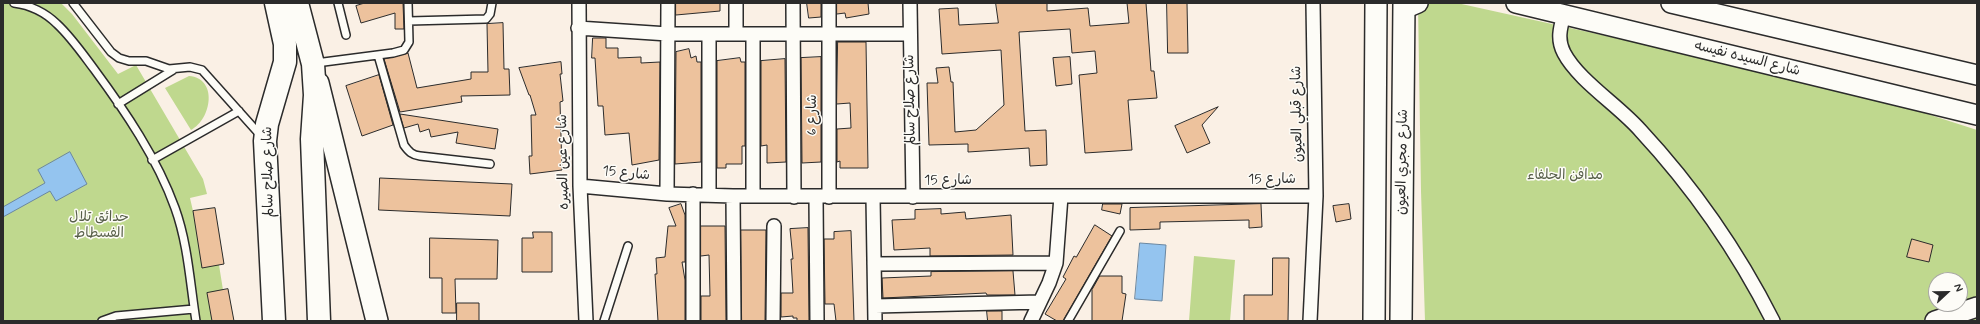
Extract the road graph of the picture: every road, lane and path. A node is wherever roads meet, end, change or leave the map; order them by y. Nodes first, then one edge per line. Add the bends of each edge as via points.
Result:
1 (14, 3) edge
2 (73, 3) edge
3 (276, 3) edge
4 (297, 3) edge
5 (338, 3) edge
6 (408, 3) edge
7 (492, 3) edge
8 (579, 3) edge
9 (668, 3) edge
10 (736, 3) edge
11 (793, 3) edge
12 (829, 3) edge
13 (910, 3) edge
14 (1313, 3) edge
15 (1376, 3) edge
16 (1516, 3) edge
17 (1671, 3) edge
18 (1409, 5) edge
19 (1564, 15) junction
20 (409, 21) junction
21 (578, 28) junction
22 (668, 34) junction
23 (709, 34) junction
24 (736, 34) junction
25 (753, 34) junction
26 (793, 34) junction
27 (829, 34) junction
28 (910, 34) junction
29 (346, 35) dead end
30 (378, 55) junction
31 (313, 64) junction
32 (173, 70) junction
33 (1977, 75) edge
34 (118, 104) junction
35 (239, 111) junction
36 (1977, 115) edge
37 (265, 141) junction
38 (152, 160) junction
39 (490, 164) dead end
40 (580, 186) junction
41 (667, 194) junction
42 (693, 194) junction
43 (709, 195) junction
44 (734, 196) junction
45 (753, 196) junction
46 (794, 196) junction
47 (1061, 196) junction
48 (1316, 196) junction
49 (823, 197) junction
50 (873, 197) junction
51 (913, 197) junction
52 (774, 226) dead end
53 (1120, 231) dead end
54 (628, 246) dead end
55 (1056, 263) junction
56 (874, 264) junction
57 (1040, 302) junction
58 (875, 306) junction
59 (1977, 307) edge
60 (194, 308) junction
61 (102, 321) edge
62 (196, 321) edge
63 (274, 321) edge
64 (319, 321) edge
65 (377, 321) edge
66 (586, 321) edge
67 (604, 321) edge
68 (693, 321) edge
69 (734, 321) edge
70 (774, 321) edge
71 (817, 321) edge
72 (875, 321) edge
73 (1031, 321) edge
74 (1068, 321) edge
75 (1310, 321) edge
76 (1374, 321) edge
77 (1401, 321) edge
78 (1773, 321) edge
79 (1936, 321) edge

1 - 34 lane via 39,11 57,23 83,54
2 - 32 lane via 114,56 124,60 146,60
3 - 37 highway, شارع صلاح سالم via 286,44 285,62 267,124
4 - 31 highway
5 - 29 lane
6 - 20 lane
7 - 20 lane via 486,19
8 - 21 street, شارع عين الصيره
9 - 22 street
10 - 24 street
11 - 26 street
12 - 27 street, شارع 6
13 - 28 street, شارع صلاح سالم
14 - 48 street, شارع قبلي العيون
15 - 76 main road, شارع مجري العيون
16 - 19 street, شارع السيده نفيسه
17 - 33 street
18 - 77 main road, شارع مجري العيون
19 - 36 street, شارع السيده نفيسه
19 - 78 street via 1559,36 1567,58 1640,129 1679,175 1751,277
20 - 30 lane via 409,42 404,50
21 - 22 street
21 - 40 street, شارع عين الصيره
22 - 23 street
22 - 41 street
23 - 24 street
23 - 43 street
24 - 25 street
25 - 26 street
25 - 45 street
26 - 27 street
26 - 46 street
27 - 28 street
27 - 49 street, شارع 6
28 - 51 street, شارع صلاح سالم
30 - 31 lane
30 - 39 lane via 408,151 420,156
31 - 64 highway via 315,95 312,139
31 - 65 main road
32 - 34 lane
32 - 35 lane via 190,67 202,70
34 - 38 lane
35 - 37 lane
35 - 38 lane
37 - 63 highway, شارع صلاح سالم
38 - 60 lane via 168,191 180,224
40 - 41 street, شارع 15
40 - 66 street, شارع عين الصيره
41 - 42 street, شارع 15
42 - 43 street, شارع 15
42 - 68 street
43 - 44 street, شارع 15
44 - 45 street, شارع 15
44 - 69 street
45 - 46 street, شارع 15
46 - 49 street, شارع 15
47 - 48 street, شارع 15
47 - 51 street, شارع 15
47 - 55 street
48 - 75 street, شارع قبلي العيون
49 - 50 street, شارع 15
49 - 71 street, شارع 6
50 - 51 street, شارع 15
50 - 56 street
52 - 70 street
53 - 74 lane
54 - 67 lane
55 - 56 street
55 - 57 street
56 - 58 street
57 - 58 street
57 - 73 street
58 - 72 street
59 - 79 street
60 - 61 lane via 116,316
60 - 62 lane

